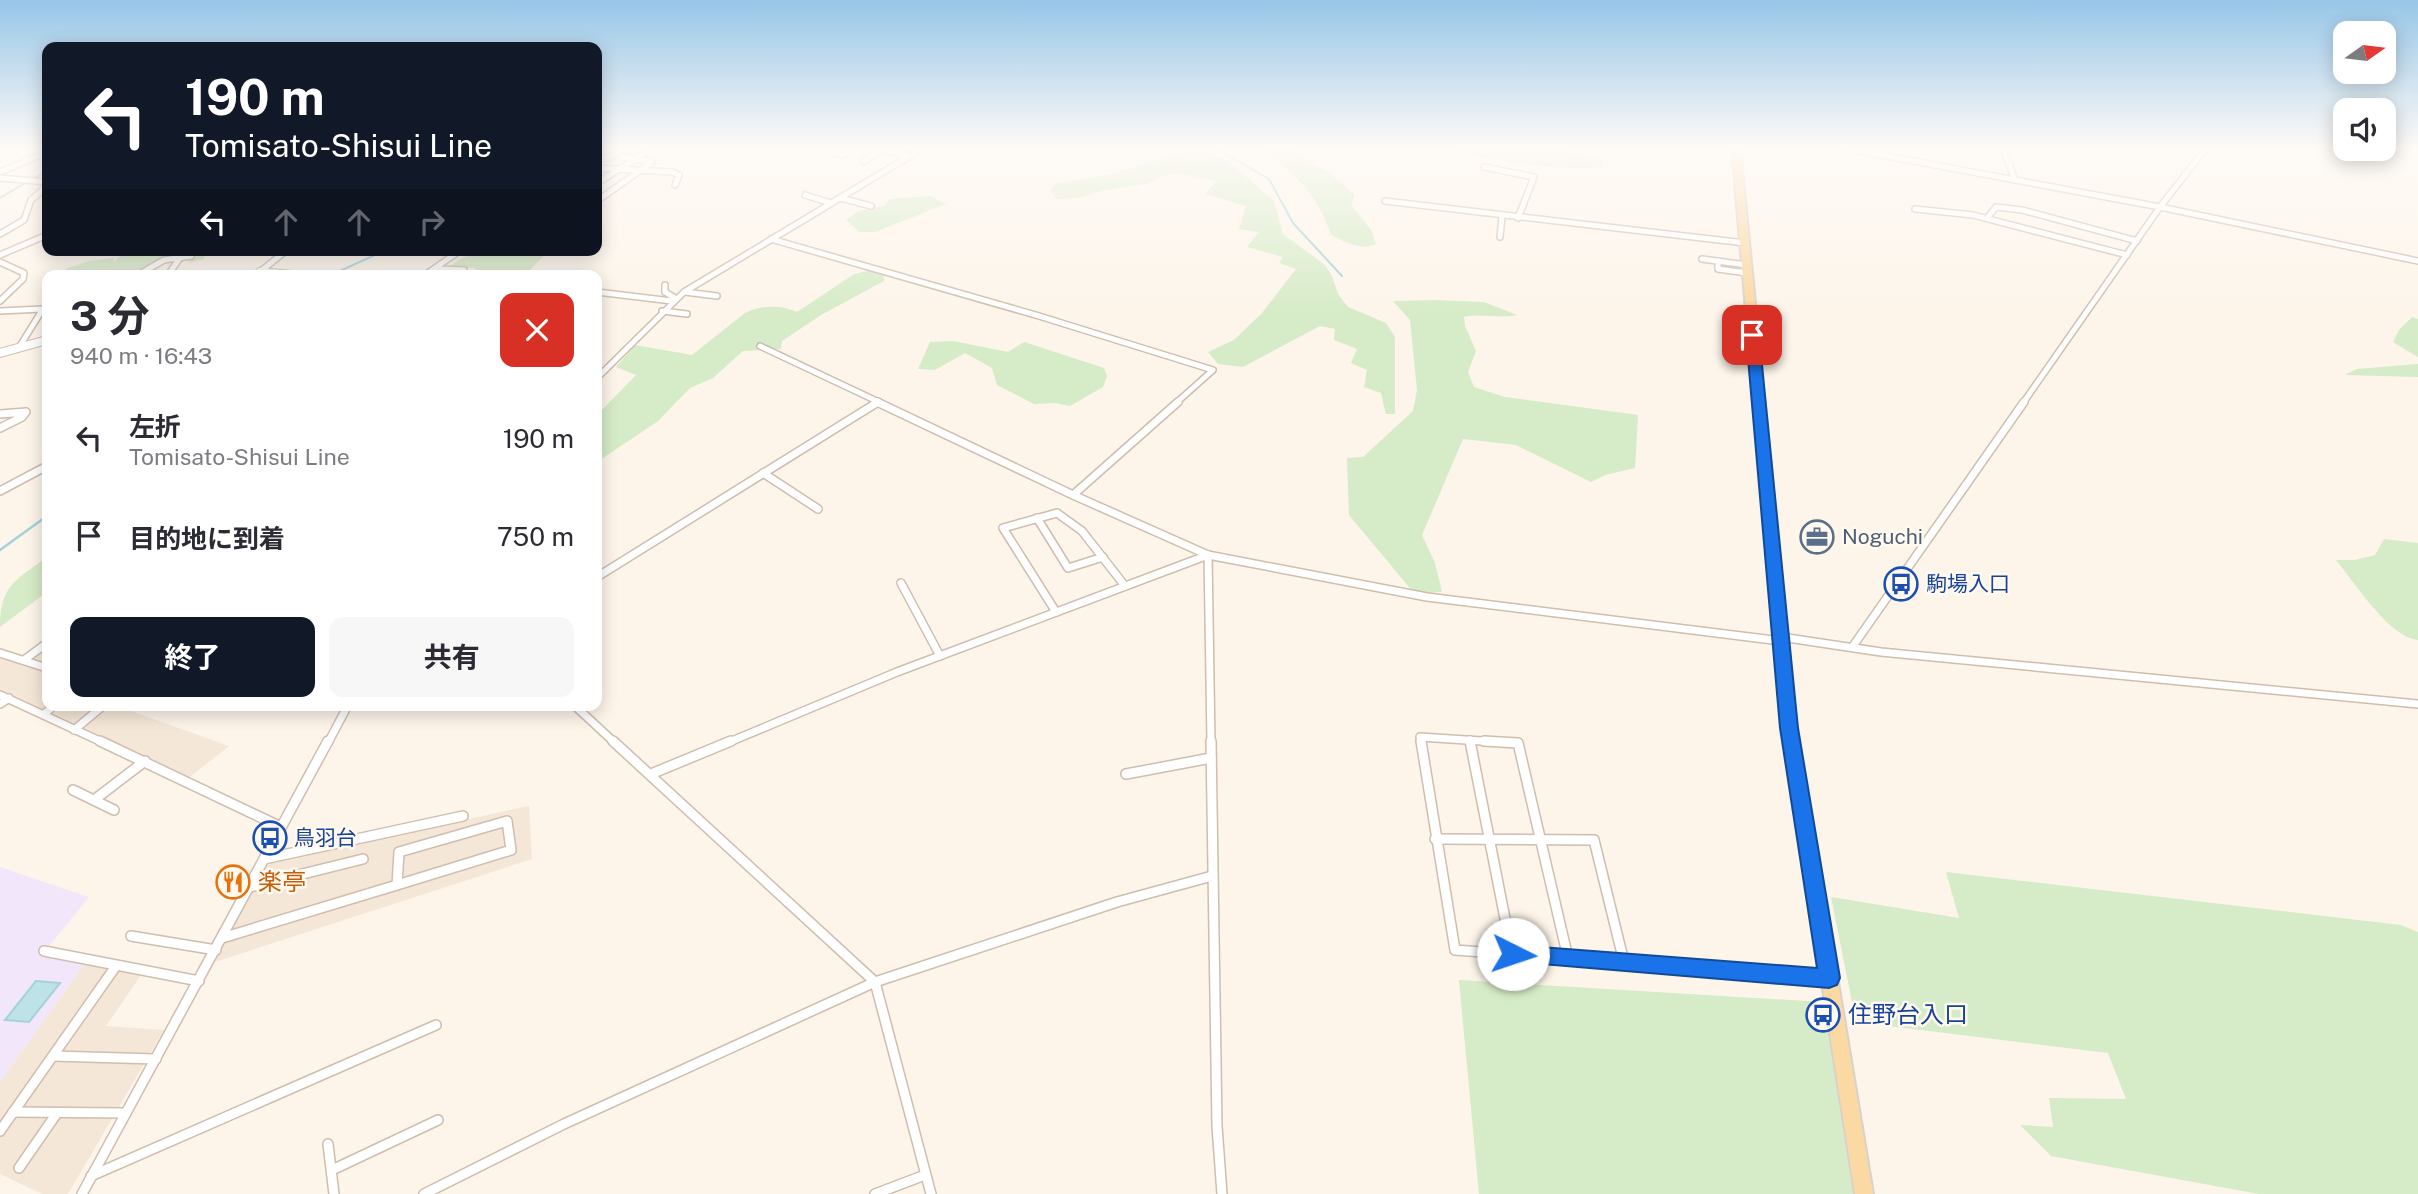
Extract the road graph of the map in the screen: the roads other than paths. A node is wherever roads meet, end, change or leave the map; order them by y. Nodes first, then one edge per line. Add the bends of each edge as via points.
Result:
1 (30, 204) edge
2 (830, 204) edge
3 (862, 204) edge
4 (1406, 204) edge
5 (1524, 204) edge
6 (1741, 204) edge
7 (2142, 204) edge
8 (2163, 204) edge
9 (871, 206) dead end
10 (2160, 207) junction
11 (1915, 209) dead end
12 (1502, 216) junction
13 (1518, 218) junction
14 (1987, 218) junction
15 (0, 234) edge
16 (42, 237) edge
17 (1500, 237) dead end
18 (772, 239) junction
19 (2137, 241) junction
20 (1745, 243) junction
21 (0, 255) edge
22 (2127, 255) junction
23 (191, 256) dead end
24 (280, 256) edge
25 (453, 256) edge
26 (181, 258) junction
27 (1702, 259) dead end
28 (2418, 261) edge
29 (0, 262) edge
30 (1747, 269) junction
31 (147, 270) edge
32 (172, 270) edge
33 (263, 270) edge
34 (434, 270) joint
35 (464, 270) dead end
36 (665, 285) dead end
37 (602, 292) edge
38 (684, 292) junction
39 (717, 296) dead end
40 (674, 299) junction
41 (0, 301) edge
42 (42, 310) edge
43 (0, 311) edge
44 (662, 311) junction
45 (42, 313) edge
46 (687, 314) dead end
47 (42, 342) edge
48 (760, 346) dead end
49 (18, 349) junction
50 (0, 353) edge
51 (602, 373) edge
52 (878, 402) junction
53 (0, 414) edge
54 (0, 428) edge
55 (42, 469) edge
56 (763, 473) junction
57 (0, 491) edge
58 (1073, 495) junction
59 (818, 509) dead end
60 (1037, 518) junction
61 (1208, 555) junction
62 (1103, 557) junction
63 (602, 574) edge
64 (901, 583) dead end
65 (1125, 586) junction
66 (1056, 612) junction
67 (1781, 639) junction
68 (1853, 646) junction
69 (42, 647) edge
70 (1, 654) edge
71 (940, 656) junction
72 (24, 660) junction
73 (42, 666) edge
74 (4, 697) edge
75 (0, 704) edge
76 (2418, 704) edge
77 (47, 711) edge
78 (97, 711) edge
79 (345, 711) edge
80 (581, 711) edge
81 (44, 713) junction
82 (74, 730) junction
83 (1470, 740) junction
84 (1210, 758) junction
85 (145, 761) junction
86 (651, 774) junction
87 (1126, 774) dead end
88 (73, 790) dead end
89 (94, 800) junction
90 (114, 810) dead end
91 (463, 816) dead end
92 (281, 827) junction
93 (1435, 839) junction
94 (1489, 839) junction
95 (1540, 839) junction
96 (264, 859) junction
97 (363, 859) dead end
98 (1212, 876) junction
99 (397, 885) junction
100 (250, 887) junction
101 (131, 936) dead end
102 (222, 938) junction
103 (216, 950) junction
104 (44, 951) dead end
105 (1513, 954) junction
106 (1568, 958) junction
107 (1624, 962) junction
108 (116, 966) junction
109 (1829, 978) junction
110 (199, 981) junction
111 (875, 982) junction
112 (436, 1025) dead end
113 (52, 1056) junction
114 (156, 1059) junction
115 (13, 1112) junction
116 (57, 1112) junction
117 (126, 1113) junction
118 (438, 1120) dead end
119 (0, 1131) edge
120 (328, 1144) dead end
121 (19, 1168) dead end
122 (332, 1170) junction
123 (925, 1175) junction
124 (92, 1176) junction
125 (82, 1194) edge
126 (334, 1194) edge
127 (424, 1194) edge
128 (875, 1194) edge
129 (931, 1194) edge
130 (1222, 1194) edge
131 (1864, 1194) edge

1 - 15 street via 24,220
2 - 18 street
3 - 9 street
4 - 12 street
5 - 13 street
6 - 20 main road
7 - 10 street
8 - 10 street
10 - 19 street
10 - 28 street
11 - 14 street
12 - 13 street
12 - 17 street
13 - 20 street
14 - 19 street via 1996,207 2022,210
14 - 22 street
16 - 21 street
18 - 38 street
18 - 58 street via 1213,370
19 - 22 street
20 - 30 main road
22 - 68 street
23 - 26 street
24 - 33 street
25 - 34 street
26 - 31 street via 164,260
26 - 32 street
27 - 30 street via 1718,261 1718,269
29 - 41 street via 24,273
30 - 67 main road
34 - 35 street
36 - 40 street via 665,292
37 - 40 street
38 - 39 street
38 - 40 street
40 - 44 street
42 - 43 street
44 - 46 street
44 - 51 street
45 - 49 street
47 - 49 street
48 - 52 street
49 - 50 street
52 - 56 street
52 - 58 street
53 - 54 street via 26,412
55 - 57 street
56 - 59 street
56 - 63 street
58 - 61 street
60 - 62 street via 1057,513 1082,531
60 - 62 street via 1068,568
60 - 66 street via 1003,528
61 - 65 street
61 - 67 street via 1427,597
61 - 84 street
62 - 65 street
64 - 71 street
65 - 66 street
66 - 71 street
67 - 68 street
67 - 109 main road via 1789,728
68 - 76 street
69 - 72 street
70 - 72 street
71 - 86 street
72 - 73 street
74 - 75 street
74 - 81 street
77 - 81 street
78 - 82 street
79 - 92 street
80 - 86 street
81 - 82 street
82 - 85 street
83 - 93 street via 1420,737
83 - 94 street
83 - 95 street via 1518,743
84 - 87 street
84 - 98 street
85 - 89 street
85 - 92 street
86 - 111 street
88 - 89 street
89 - 90 street
91 - 96 street
92 - 96 street
93 - 94 street
93 - 105 street via 1455,950
94 - 95 street
94 - 105 street
95 - 106 street
95 - 107 street via 1594,840
96 - 100 street
97 - 100 street
98 - 111 street via 1117,902
98 - 130 street
99 - 99 street via 399,852 507,821 511,850
99 - 102 street
100 - 102 street
101 - 103 street
102 - 103 street
103 - 110 street
104 - 108 street
105 - 106 street
106 - 107 street
107 - 109 street
108 - 110 street
108 - 113 street
109 - 131 main road
110 - 114 street
111 - 123 street
111 - 127 street via 564,1124
112 - 124 street
113 - 114 street
113 - 115 street
114 - 117 street
115 - 116 street
115 - 119 street
116 - 117 street
116 - 121 street
117 - 124 street
118 - 122 street
120 - 122 street
122 - 126 street
123 - 128 street
123 - 129 street
124 - 125 street

